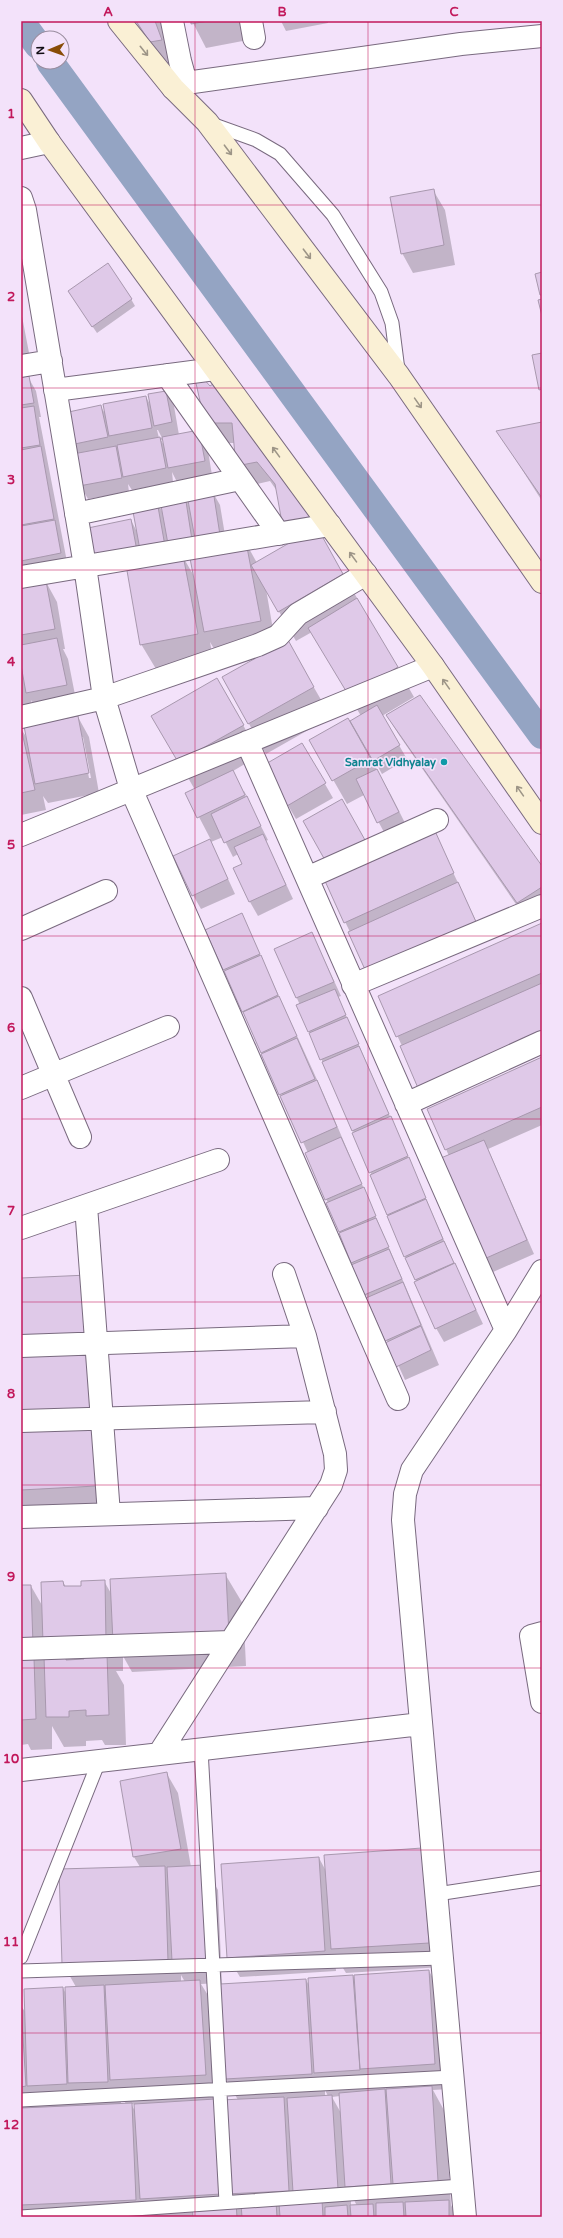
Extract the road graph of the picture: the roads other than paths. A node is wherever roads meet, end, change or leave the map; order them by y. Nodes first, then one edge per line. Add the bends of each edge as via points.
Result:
1 (120, 21) edge
2 (172, 21) edge
3 (542, 36) edge
4 (179, 85) junction
5 (21, 100) edge
6 (207, 122) junction
7 (49, 142) junction
8 (21, 148) edge
9 (21, 198) edge
10 (51, 362) junction
11 (21, 366) edge
12 (215, 369) junction
13 (167, 375) junction
14 (399, 376) junction
15 (55, 390) junction
16 (240, 478) junction
17 (76, 514) junction
18 (330, 525) junction
19 (279, 534) junction
20 (85, 566) junction
21 (366, 574) junction
22 (21, 577) edge
23 (542, 582) edge
24 (433, 666) junction
25 (104, 698) junction
26 (21, 717) edge
27 (247, 742) junction
28 (131, 789) junction
29 (437, 820) dead end
30 (542, 823) edge
31 (21, 835) edge
32 (307, 878) junction
33 (106, 891) dead end
34 (542, 906) edge
35 (21, 929) edge
36 (353, 985) junction
37 (23, 1006) edge
38 (168, 1027) dead end
39 (542, 1042) edge
40 (54, 1075) junction
41 (21, 1088) edge
42 (406, 1104) junction
43 (80, 1137) dead end
44 (218, 1160) dead end
45 (86, 1206) junction
46 (21, 1228) edge
47 (542, 1271) edge
48 (284, 1274) dead end
49 (506, 1330) junction
50 (305, 1336) junction
51 (96, 1343) junction
52 (21, 1346) edge
53 (398, 1399) dead end
54 (325, 1412) junction
55 (102, 1419) junction
56 (21, 1422) edge
57 (317, 1508) junction
58 (109, 1514) junction
59 (21, 1517) edge
60 (542, 1633) edge
61 (231, 1642) junction
62 (21, 1650) edge
63 (542, 1702) edge
64 (422, 1724) junction
65 (201, 1749) junction
66 (159, 1754) junction
67 (99, 1761) junction
68 (21, 1770) edge
69 (542, 1878) edge
70 (436, 1894) junction
71 (21, 1958) edge
72 (442, 1958) junction
73 (213, 1966) junction
74 (21, 1971) edge
75 (452, 2077) junction
76 (220, 2090) junction
77 (21, 2100) edge
78 (462, 2186) junction
79 (226, 2202) junction
80 (21, 2216) edge
81 (465, 2217) edge

1 -> 4 main road
2 - 4 street via 180,61
3 - 4 street via 461,44
4 - 6 main road
5 - 7 main road
6 -> 14 main road
6 - 14 lane via 256,140 280,154 333,215 381,292 392,323
7 - 8 street
7 - 12 main road
9 - 10 street
10 - 11 street
10 - 15 street
12 - 13 street
18 -> 12 main road
13 - 15 street
13 - 16 street
14 -> 23 main road
15 - 17 street
16 - 17 street
16 - 19 street
17 - 20 street
18 - 19 street
21 -> 18 main road
19 - 20 street
20 - 22 street
20 - 25 street
21 - 24 main road
21 - 25 street via 298,614 278,636
24 - 27 street
30 -> 24 main road
25 - 26 street
25 - 28 street
27 - 28 street
27 - 32 street
28 - 31 street
28 - 53 street
29 - 32 street
32 - 36 street
33 - 35 street
34 - 36 street
36 - 42 street
37 - 40 street
38 - 40 street
39 - 42 street
40 - 41 street
40 - 43 street
42 - 49 street
44 - 45 street
45 - 46 street
45 - 51 street
47 - 49 street
48 - 50 street
49 - 64 street via 412,1470 405,1494 403,1520
50 - 51 street
50 - 54 street
51 - 52 street
51 - 55 street
54 - 55 street
54 - 57 street via 336,1470 331,1485
55 - 56 street
55 - 58 street
57 - 58 street
57 - 61 street
58 - 59 street
60 - 63 street via 531,1636
61 - 62 street
61 - 66 street
64 - 65 street
64 - 70 street
65 - 66 street
65 - 73 lane
66 - 67 street
67 - 68 street
67 - 71 lane
69 - 70 lane
70 - 72 street
72 - 73 lane
72 - 75 street
73 - 74 lane
73 - 76 lane
75 - 76 lane
75 - 78 street
76 - 77 lane
76 - 79 lane
78 - 79 lane
78 - 81 street
79 - 80 lane

